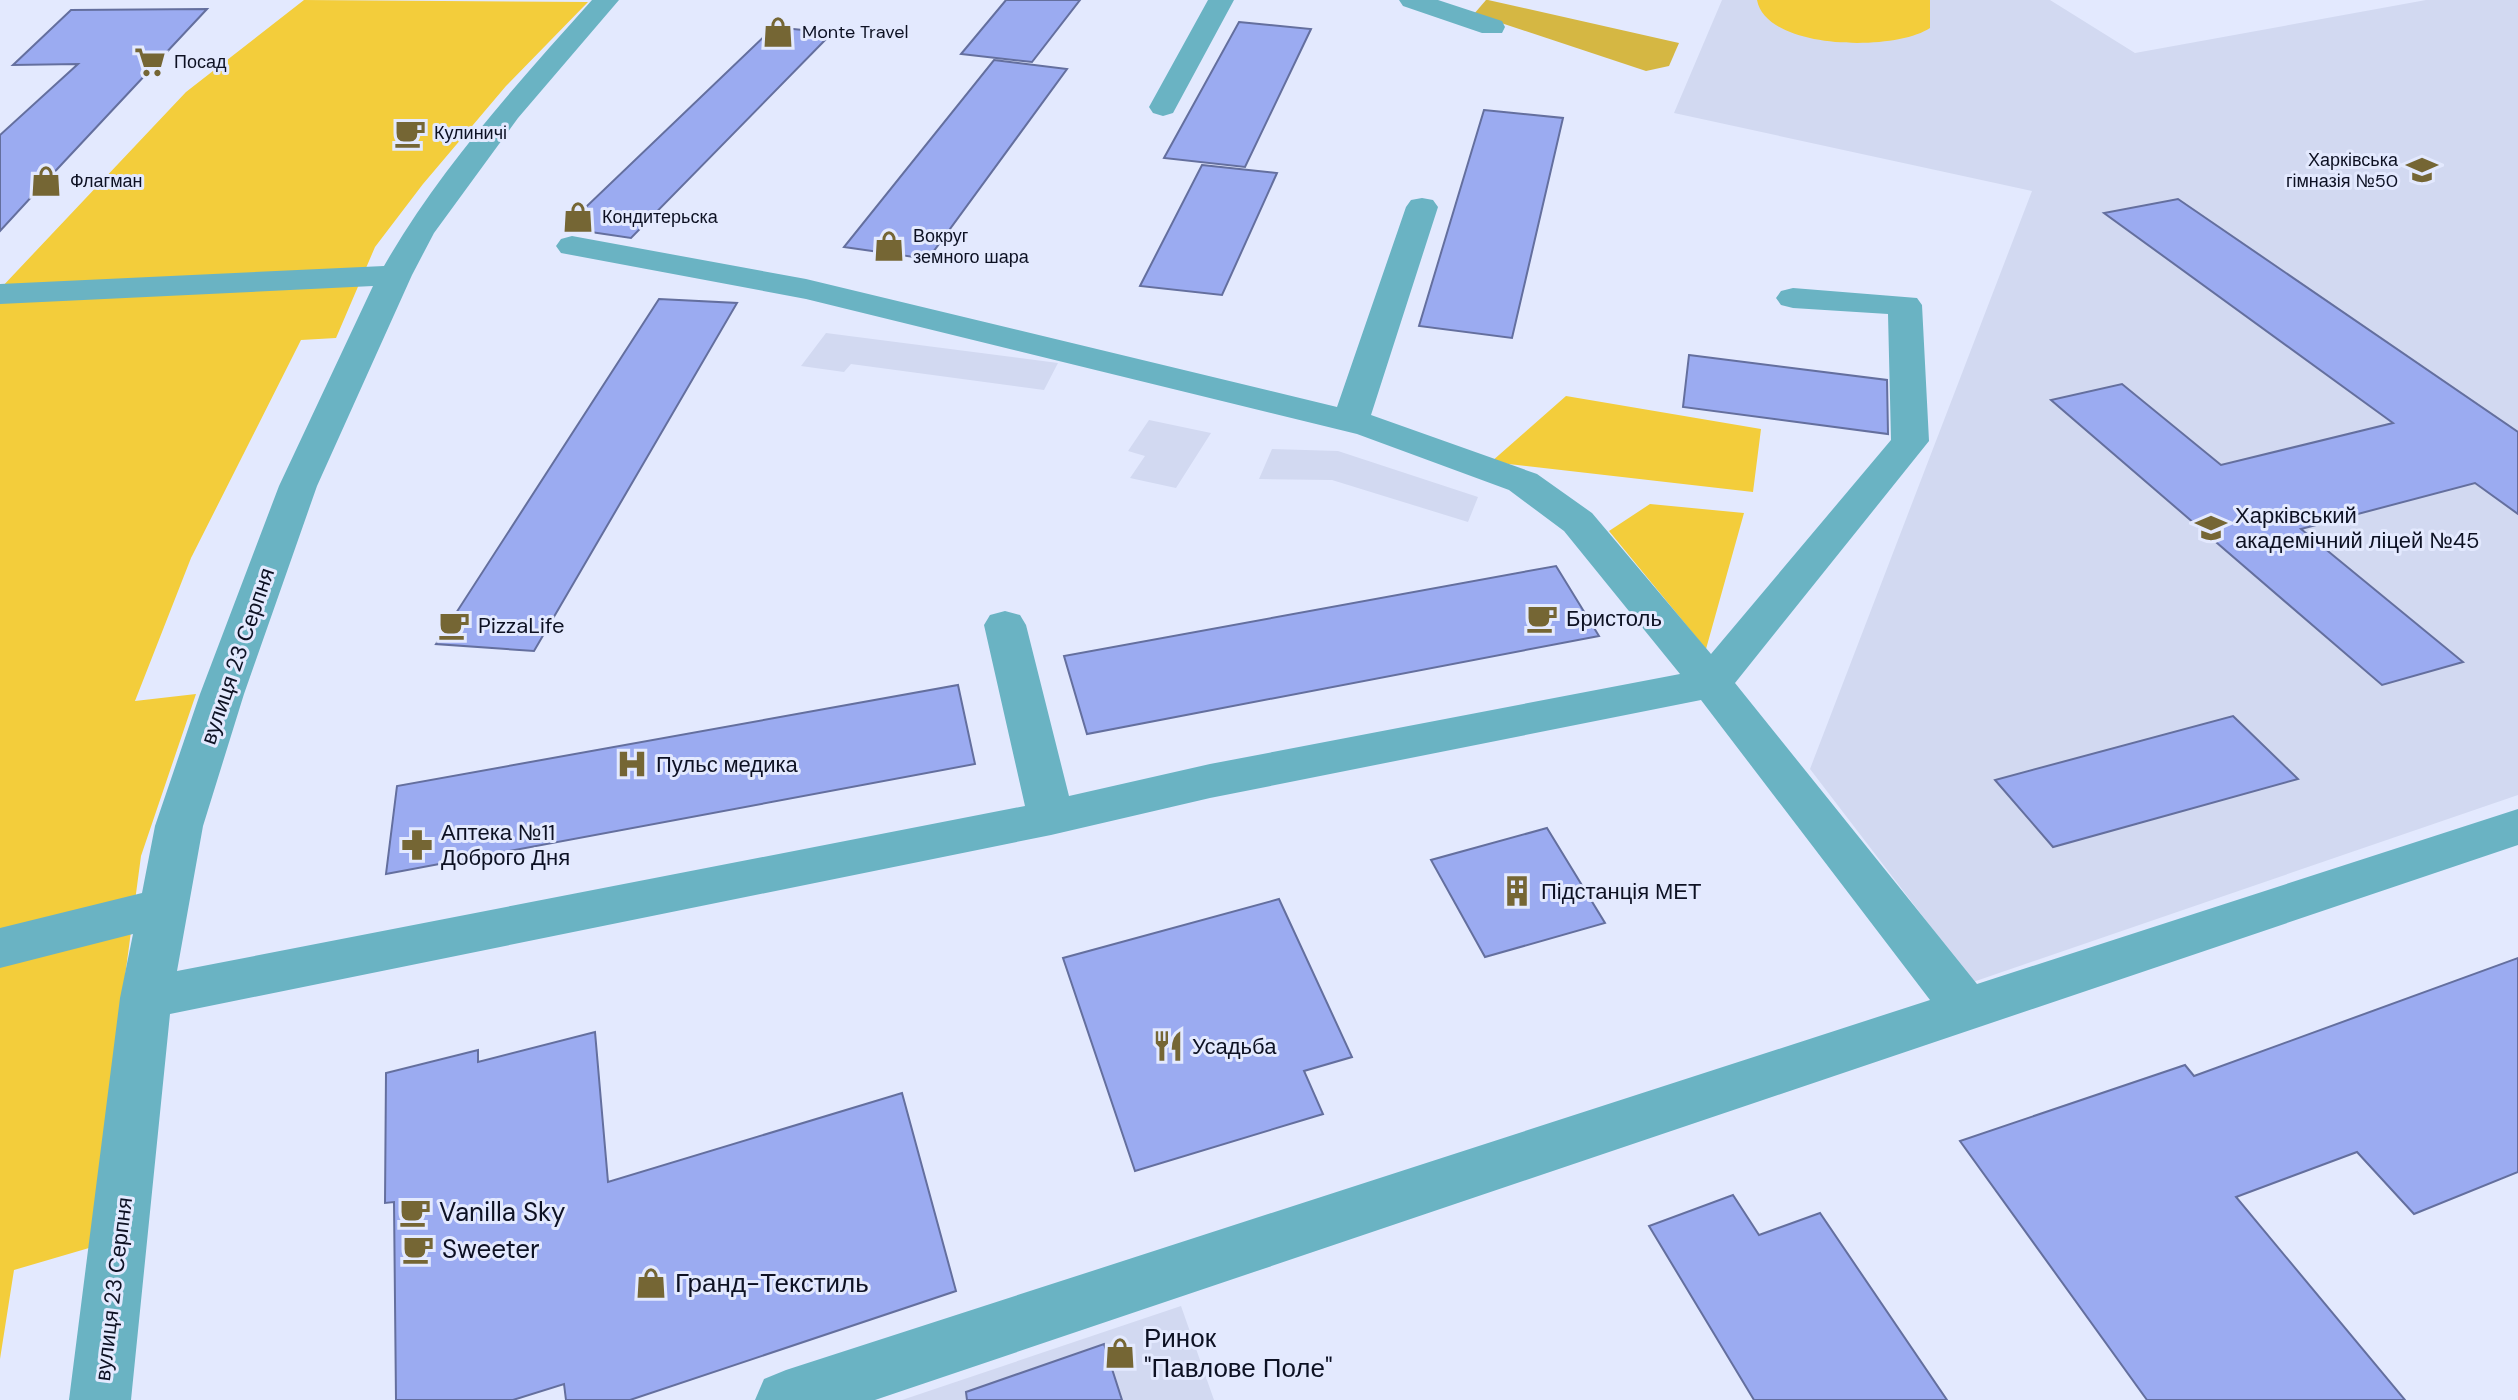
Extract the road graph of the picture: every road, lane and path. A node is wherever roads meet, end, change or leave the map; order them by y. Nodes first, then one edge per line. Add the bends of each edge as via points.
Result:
1 (606, 0) edge
2 (1221, 0) edge
3 (1412, 0) edge
4 (1464, 8) edge
5 (1492, 27) dead end
6 (1163, 107) dead end
7 (1422, 207) dead end
8 (572, 246) dead end
9 (395, 275) junction
10 (0, 294) edge
11 (1793, 298) dead end
12 (1351, 421) junction
13 (1005, 625) dead end
14 (1711, 683) junction
15 (1051, 818) junction
16 (2518, 827) edge
17 (164, 907) junction
18 (0, 948) edge
19 (146, 998) junction
20 (1966, 1008) junction
21 (100, 1400) edge
22 (786, 1400) edge

1 - 9 street, вулиця 23 Серпня via 508,112 419,232
2 - 6 street
3 - 4 street
4 - 5 street
7 - 12 street
8 - 12 street via 806,289
9 - 10 street
9 - 17 street, вулиця 23 Серпня via 298,486 179,826
11 - 14 street via 1905,305 1910,441
12 - 14 street via 1523,482 1578,522
13 - 15 street
14 - 15 street via 1210,781
14 - 20 street
15 - 19 street
16 - 20 street
17 - 18 street
17 - 19 street, вулиця 23 Серпня
19 - 21 street, вулиця 23 Серпня
20 - 22 street

